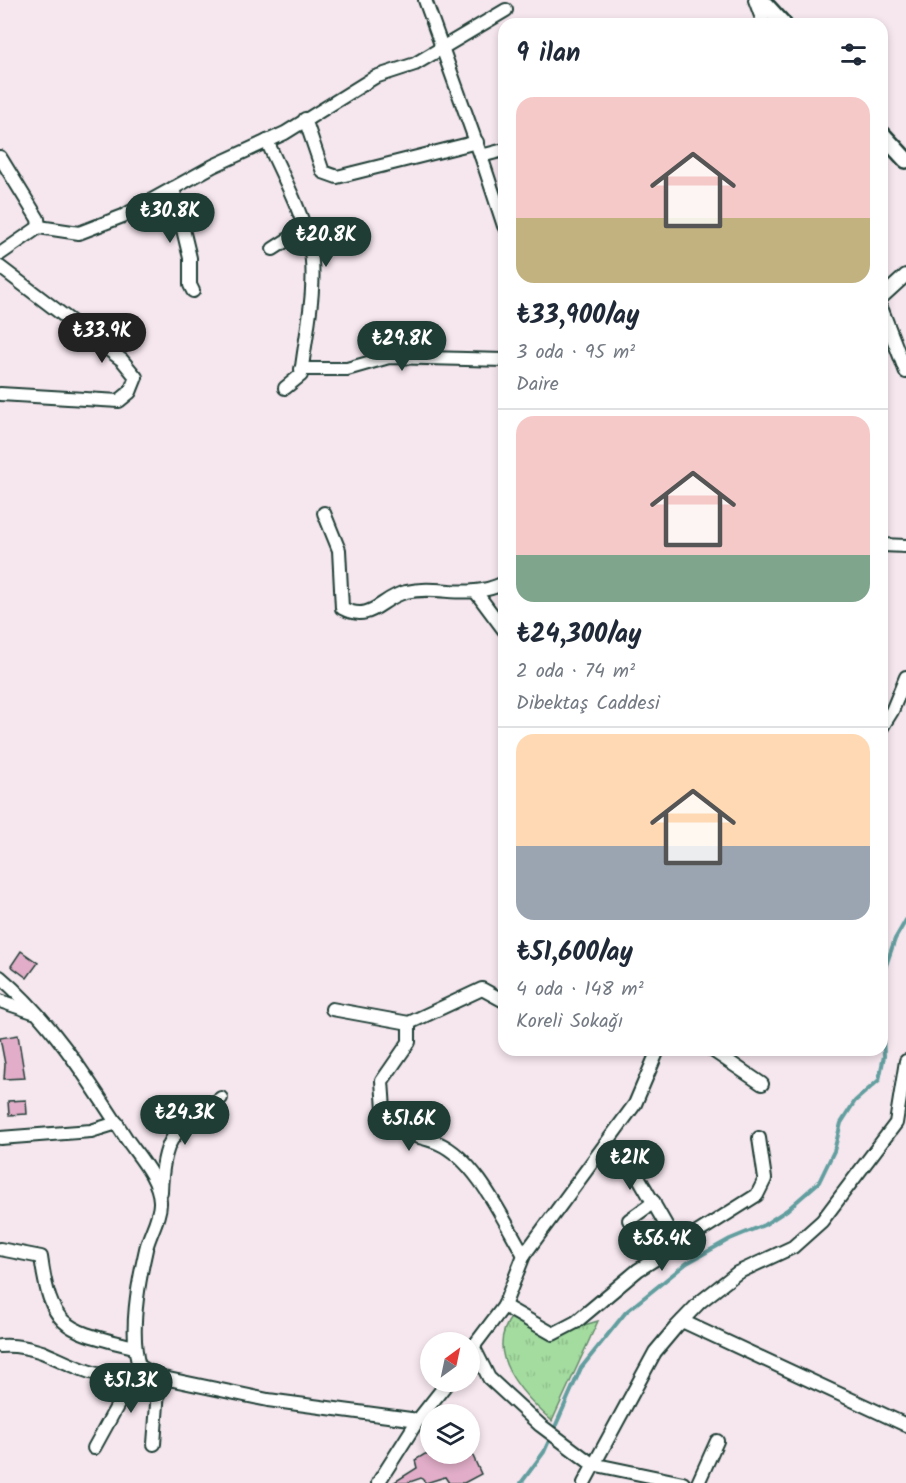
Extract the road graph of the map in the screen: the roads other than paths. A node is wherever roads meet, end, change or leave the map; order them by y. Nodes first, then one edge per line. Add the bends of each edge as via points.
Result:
1 (424, 0) edge
2 (755, 0) edge
3 (761, 0) edge
4 (506, 10) dead end
5 (762, 18) edge
6 (778, 18) edge
7 (443, 49) junction
8 (306, 119) junction
9 (888, 140) edge
10 (267, 141) junction
11 (477, 142) junction
12 (498, 152) edge
13 (481, 156) junction
14 (0, 157) edge
15 (906, 160) edge
16 (173, 188) junction
17 (498, 208) edge
18 (39, 227) junction
19 (304, 229) junction
20 (273, 249) dead end
21 (0, 254) edge
22 (0, 267) edge
23 (906, 275) edge
24 (193, 291) dead end
25 (888, 292) edge
26 (888, 326) edge
27 (498, 360) edge
28 (301, 369) junction
29 (906, 372) edge
30 (285, 388) dead end
31 (0, 394) edge
32 (324, 513) dead end
33 (888, 546) edge
34 (906, 546) edge
35 (498, 585) edge
36 (475, 591) junction
37 (498, 622) edge
38 (906, 677) edge
39 (888, 717) edge
40 (0, 977) edge
41 (498, 998) edge
42 (0, 1001) edge
43 (332, 1009) dead end
44 (38, 1014) junction
45 (409, 1023) junction
46 (655, 1056) edge
47 (721, 1056) edge
48 (906, 1061) edge
49 (762, 1084) dead end
50 (221, 1098) dead end
51 (906, 1114) edge
52 (117, 1123) junction
53 (896, 1123) junction
54 (0, 1138) edge
55 (759, 1138) dead end
56 (603, 1148) junction
57 (160, 1202) junction
58 (654, 1203) junction
59 (629, 1220) dead end
60 (666, 1225) dead end
61 (0, 1250) edge
62 (524, 1255) junction
63 (504, 1306) junction
64 (682, 1321) junction
65 (480, 1337) edge
66 (0, 1346) edge
67 (134, 1347) junction
68 (480, 1364) edge
69 (139, 1366) junction
70 (159, 1377) junction
71 (440, 1392) edge
72 (418, 1420) junction
73 (906, 1425) edge
74 (717, 1441) dead end
75 (154, 1444) dead end
76 (94, 1448) dead end
77 (592, 1464) junction
78 (378, 1483) edge
79 (584, 1483) edge
80 (683, 1483) edge
81 (699, 1483) edge

1 - 7 street
2 - 5 street
3 - 6 main road
4 - 7 street
7 - 8 street via 415,64 375,77
7 - 11 street
8 - 10 street
8 - 11 street via 323,172 337,177
9 - 15 main road
10 - 16 street
10 - 19 street
11 - 13 street
12 - 13 street
13 - 17 street
14 - 18 street via 38,219
16 - 18 street via 123,216 79,233
16 - 24 street via 190,258
18 - 21 street
19 - 20 street
19 - 28 street via 310,249 311,285
22 - 31 street via 122,360 136,377 130,392 119,401
23 - 25 street
26 - 29 street
27 - 28 street via 389,357 347,369
28 - 30 street via 301,375
32 - 36 street via 339,550 342,608 366,613 403,592 422,589 462,594
33 - 34 street
35 - 36 street
36 - 37 street
38 - 39 street
40 - 44 street
41 - 45 street via 482,989
42 - 44 street
43 - 45 street
44 - 52 street
45 - 62 street via 409,1042 382,1081 390,1127 405,1136 437,1142 459,1156
46 - 56 street via 635,1104
47 - 49 street
48 - 53 street
50 - 57 street via 181,1125 169,1143 163,1157
51 - 53 street
52 - 54 street via 90,1131
52 - 57 street via 153,1178
53 - 64 street via 822,1221 793,1247 737,1273
55 - 63 street via 765,1179 757,1195 638,1269 576,1322 553,1334
56 - 58 street via 639,1178
56 - 62 street
57 - 67 street via 146,1250
58 - 59 street
58 - 60 street
61 - 67 street via 41,1257 46,1293 58,1318 80,1333
62 - 63 street
63 - 65 street
64 - 73 street
64 - 77 street via 655,1352
66 - 69 street via 40,1352 82,1370 116,1376 131,1374
67 - 69 street
68 - 77 street via 489,1378 540,1425
69 - 70 street
69 - 76 street
70 - 72 street via 268,1400
70 - 75 street
71 - 72 street
72 - 78 street
74 - 81 street
77 - 79 street
77 - 80 street

